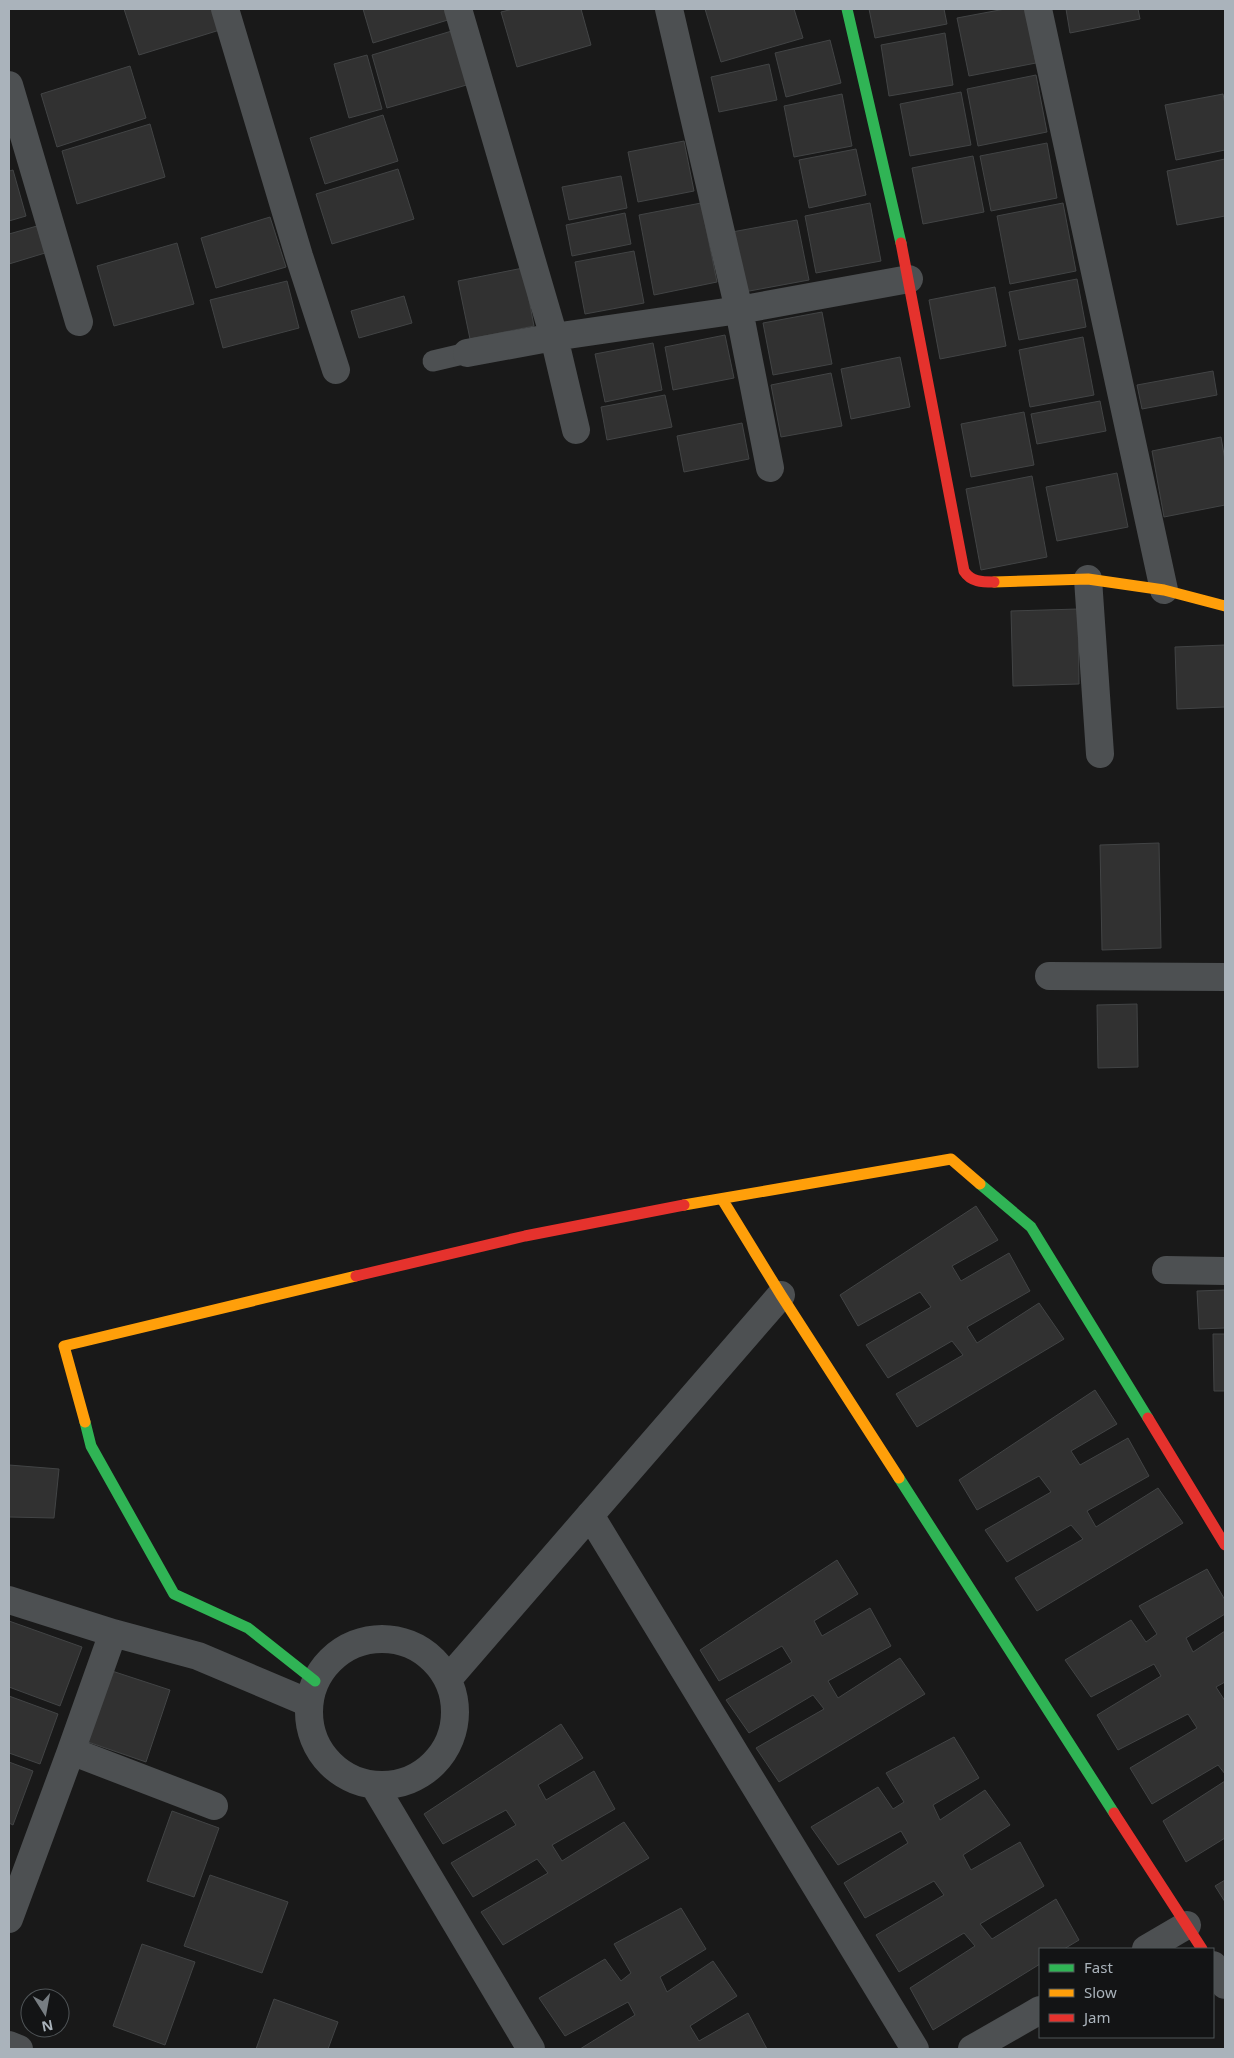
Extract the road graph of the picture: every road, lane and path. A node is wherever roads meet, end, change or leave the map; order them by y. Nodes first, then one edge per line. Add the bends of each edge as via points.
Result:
1 (226, 9) edge
2 (458, 9) edge
3 (669, 9) edge
4 (847, 9) edge
5 (1038, 9) edge
6 (9, 85) edge
7 (909, 278) junction
8 (739, 310) junction
9 (79, 322) dead end
10 (554, 337) junction
11 (467, 354) joint
12 (433, 361) dead end
13 (336, 370) dead end
14 (576, 430) dead end
15 (770, 468) dead end
16 (1088, 580) junction
17 (1164, 590) junction
18 (1225, 606) edge
19 (1100, 754) dead end
20 (1049, 976) dead end
21 (1225, 977) edge
22 (722, 1199) junction
23 (1166, 1270) dead end
24 (1225, 1271) edge
25 (781, 1295) junction
26 (590, 1516) junction
27 (1225, 1545) edge
28 (9, 1600) edge
29 (113, 1633) junction
30 (448, 1679) junction
31 (312, 1692) junction
32 (71, 1751) junction
33 (374, 1785) junction
34 (214, 1806) dead end
35 (9, 1919) edge
36 (1187, 1925) junction
37 (1148, 1948) edge
38 (1201, 1948) edge
39 (1214, 1967) edge
40 (1225, 1985) edge
41 (1039, 2011) edge
42 (9, 2045) edge
43 (19, 2049) edge
44 (531, 2049) edge
45 (915, 2049) edge
46 (972, 2049) edge

1 - 13 street
2 - 10 street
3 - 8 street
4 - 7 street
5 - 17 street
6 - 9 street
7 - 8 street
7 - 16 street via 964,571 968,577 980,582
8 - 10 street
8 - 15 street
10 - 11 street
10 - 14 street
11 - 12 lane
16 - 17 street
16 - 19 street
17 - 18 street
20 - 21 street
22 - 25 street
22 - 27 street via 951,1159 1032,1227
22 - 31 street via 525,1236 64,1346 91,1446 174,1594 248,1628
23 - 24 street
25 - 26 street
25 - 36 street
26 - 30 street
26 - 45 street
28 - 29 street
29 - 31 street
29 - 32 street
30 - 31 street via 434,1660 415,1646 393,1639 369,1639 348,1647 329,1661
30 - 33 street via 455,1700 455,1723 448,1744 436,1762 418,1776 397,1783
31 - 33 street via 310,1727 318,1748 332,1766 352,1779
32 - 34 street
32 - 35 street
33 - 44 street
36 - 37 street
36 - 38 street
39 - 40 street
41 - 46 street
42 - 43 street

